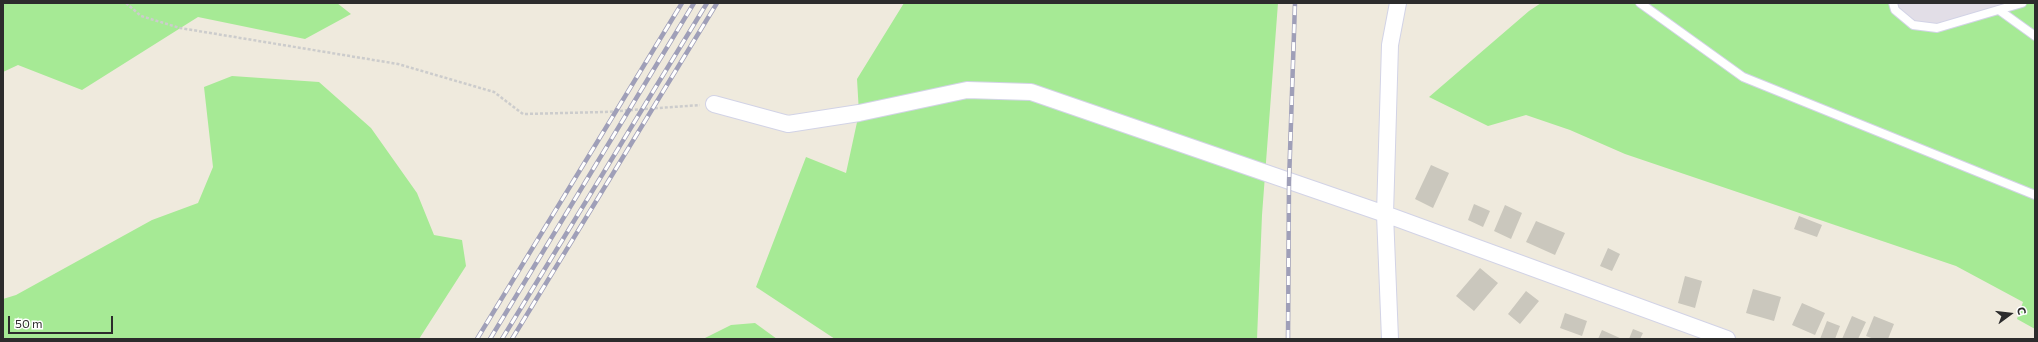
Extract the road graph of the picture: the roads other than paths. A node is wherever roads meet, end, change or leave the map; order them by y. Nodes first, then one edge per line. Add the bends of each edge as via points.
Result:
1 (1398, 3) edge
2 (1640, 3) edge
3 (1893, 3) edge
4 (2022, 3) edge
5 (1999, 10) junction
6 (2035, 36) edge
7 (714, 104) road end
8 (2035, 195) edge
9 (1385, 214) junction
10 (1390, 339) edge
11 (1727, 339) edge

1 - 9 street via 1390,45
2 - 8 lane via 1743,77
3 - 5 lane via 1895,10 1913,26 1937,28
4 - 5 lane
5 - 6 lane
7 - 9 street via 788,124 859,113 966,90 1031,92
9 - 10 street
9 - 11 street

